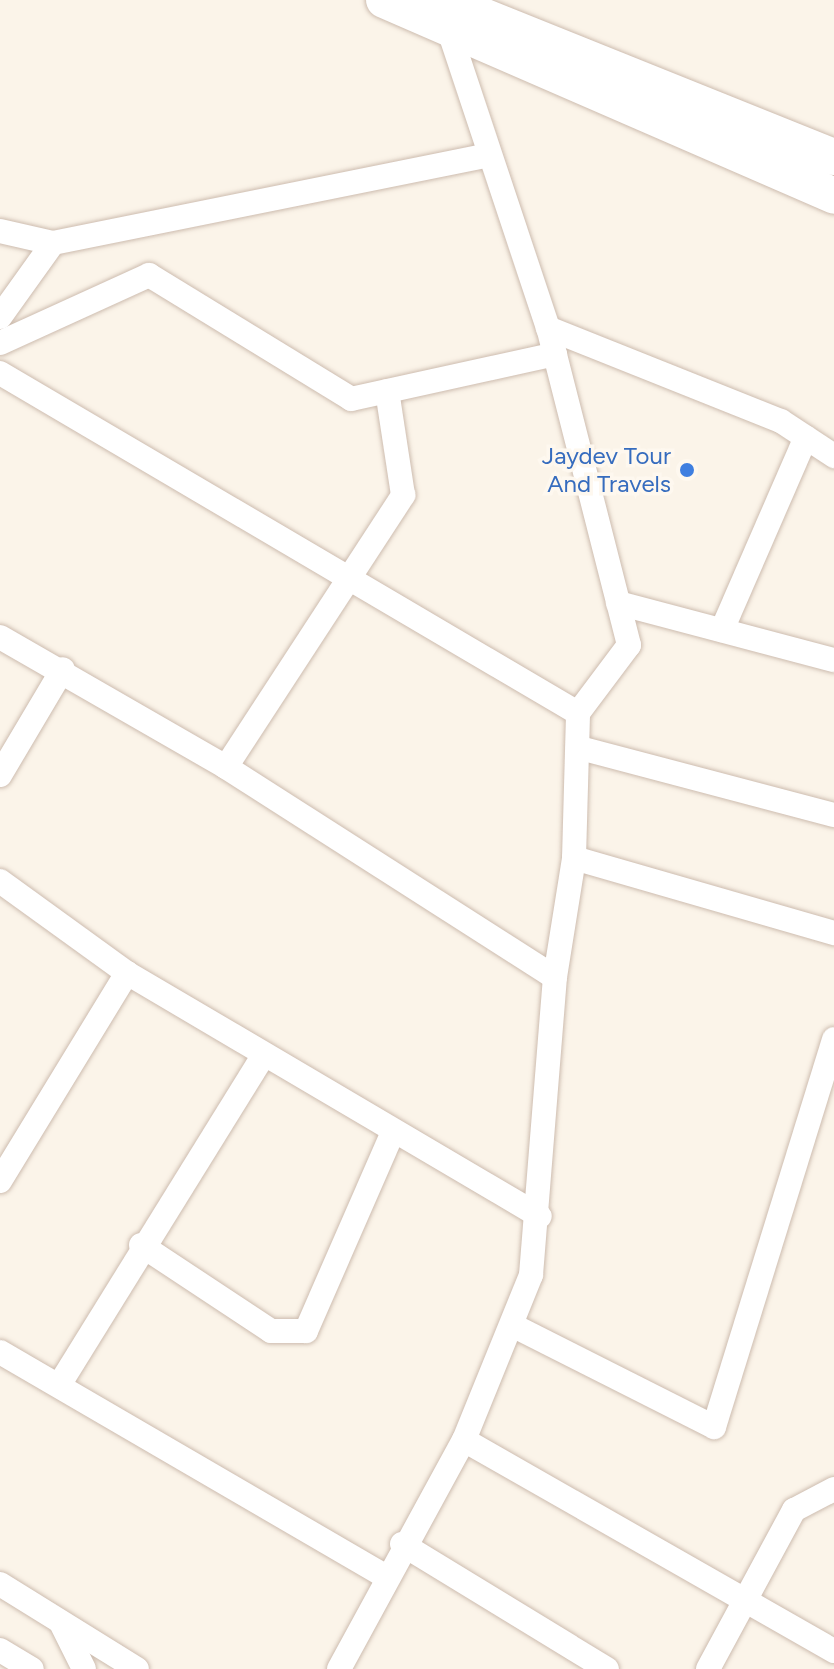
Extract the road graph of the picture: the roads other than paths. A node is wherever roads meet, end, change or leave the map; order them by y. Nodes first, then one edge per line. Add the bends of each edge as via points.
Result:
1 (384, 0) edge
2 (446, 15) edge
3 (486, 156) junction
4 (834, 157) edge
5 (834, 196) edge
6 (0, 231) edge
7 (53, 243) junction
8 (0, 317) edge
9 (548, 328) junction
10 (0, 343) edge
11 (555, 354) junction
12 (0, 373) edge
13 (387, 391) junction
14 (806, 437) junction
15 (834, 456) edge
16 (347, 578) junction
17 (618, 603) junction
18 (722, 630) junction
19 (0, 637) edge
20 (834, 660) edge
21 (63, 669) junction
22 (578, 713) junction
23 (580, 748) junction
24 (226, 767) junction
25 (0, 775) edge
26 (834, 815) edge
27 (574, 858) junction
28 (0, 881) edge
29 (834, 933) edge
30 (127, 973) junction
31 (555, 977) junction
32 (834, 1039) edge
33 (263, 1056) junction
34 (392, 1134) junction
35 (0, 1181) edge
36 (540, 1216) junction
37 (141, 1245) junction
38 (514, 1326) junction
39 (0, 1352) edge
40 (61, 1382) junction
41 (464, 1440) junction
42 (834, 1489) edge
43 (402, 1544) junction
44 (385, 1576) junction
45 (0, 1584) edge
46 (748, 1599) junction
47 (60, 1621) junction
48 (0, 1650) edge
49 (834, 1651) edge
50 (32, 1669) edge
51 (84, 1669) edge
52 (137, 1669) edge
53 (339, 1669) edge
54 (607, 1669) edge
55 (708, 1669) edge

1 - 2 street
2 - 3 street
2 - 4 street
2 - 5 street
3 - 7 street
3 - 9 street
6 - 7 street
7 - 8 street
9 - 11 street
9 - 14 street
10 - 13 street via 149,275 351,399
11 - 13 street
11 - 17 street
12 - 16 street
13 - 16 street via 403,495
14 - 15 street
14 - 18 street
16 - 22 street
16 - 24 street
17 - 18 street
17 - 22 street via 629,645
18 - 20 street
19 - 21 street
21 - 24 street
21 - 25 street
22 - 23 street
23 - 26 street
23 - 27 street
24 - 31 street
27 - 29 street
27 - 31 street
28 - 30 street
30 - 33 street
30 - 35 street
31 - 36 street
32 - 38 street via 714,1427
33 - 34 street
33 - 37 street
34 - 36 street
34 - 37 street via 306,1331 271,1331
36 - 38 street
37 - 40 street
38 - 41 street
39 - 40 street
40 - 44 street
41 - 43 street
41 - 46 street
42 - 46 street via 794,1510
43 - 44 street
43 - 54 street
44 - 53 street
45 - 47 street
46 - 49 street
46 - 55 street
47 - 51 street
47 - 52 street
48 - 50 street

